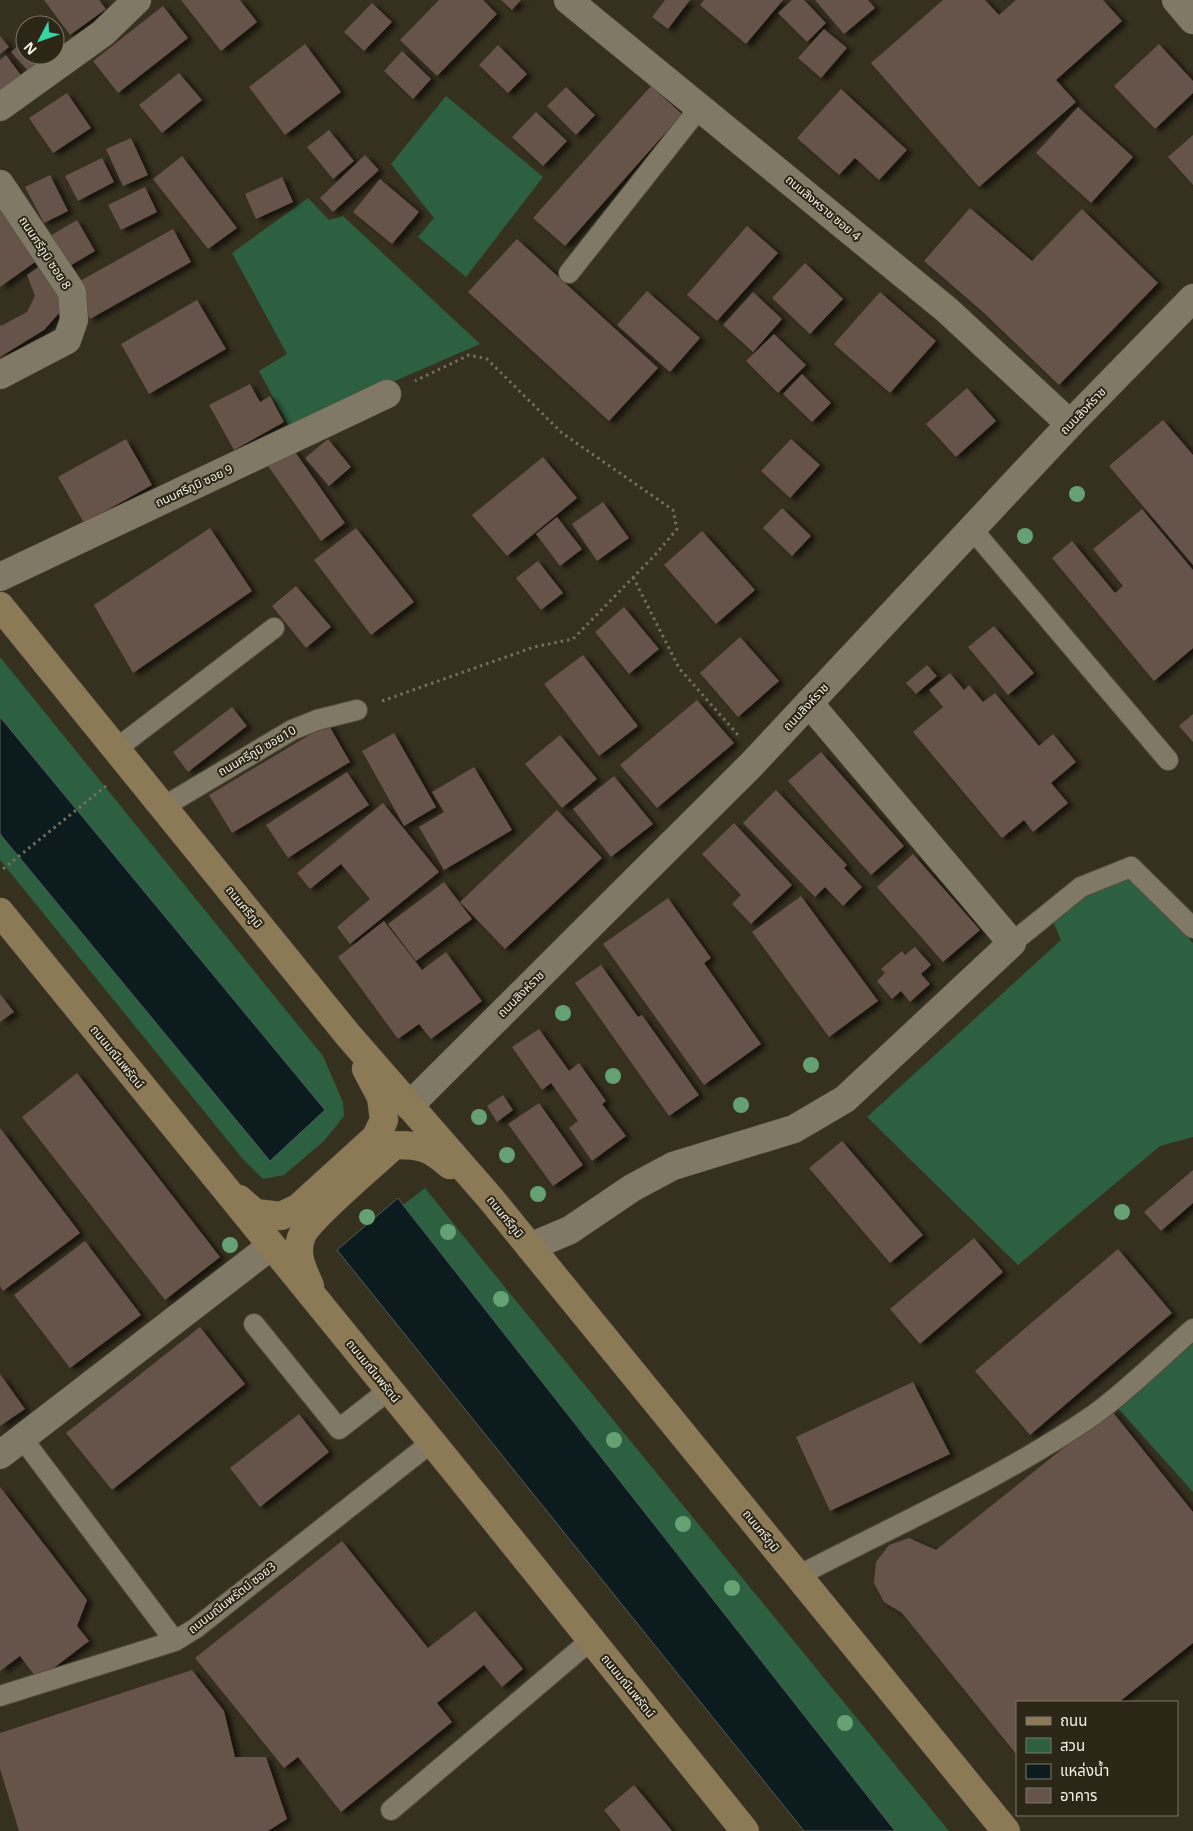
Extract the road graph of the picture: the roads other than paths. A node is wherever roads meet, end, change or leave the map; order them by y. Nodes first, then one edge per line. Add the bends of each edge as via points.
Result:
1 (137, 0) edge
2 (568, 0) edge
3 (1176, 0) edge
4 (1193, 20) edge
5 (0, 107) edge
6 (700, 107) junction
7 (0, 184) edge
8 (569, 272) dead end
9 (1193, 298) edge
10 (0, 375) edge
11 (387, 394) road end
12 (1070, 424) junction
13 (972, 530) junction
14 (0, 577) edge
15 (0, 606) edge
16 (274, 628) dead end
17 (810, 703) junction
18 (358, 710) road end
19 (116, 749) junction
20 (1168, 760) dead end
21 (163, 807) junction
22 (0, 912) edge
23 (1193, 928) edge
24 (1012, 943) junction
25 (348, 1035) junction
26 (409, 1106) junction
27 (385, 1141) junction
28 (217, 1179) junction
29 (491, 1199) junction
30 (307, 1212) junction
31 (271, 1246) junction
32 (530, 1247) junction
33 (319, 1305) junction
34 (254, 1324) dead end
35 (1193, 1329) edge
36 (389, 1390) junction
37 (22, 1438) junction
38 (432, 1442) junction
39 (0, 1455) edge
40 (798, 1576) junction
41 (175, 1640) junction
42 (591, 1640) junction
43 (0, 1696) edge
44 (391, 1810) dead end
45 (745, 1831) edge
46 (1006, 1831) edge

1 - 5 street via 103,33
2 - 6 street, ถนนสิงหราช ซอย 4
3 - 4 street
6 - 8 lane
6 - 12 street, ถนนสิงหราช ซอย 4 via 947,310
7 - 10 street, ถนนศรีภูมิ ซอย 8 via 72,292 74,320 67,340
9 - 12 street, ถนนสิงห์ราช
11 - 14 street, ถนนศรีภูมิ ซอย 9
12 - 13 street, ถนนสิงห์ราช
13 - 17 street, ถนนสิงห์ราช
13 - 20 lane
15 - 19 main road, ถนนศรีภูมิ
16 - 19 lane
17 - 24 street
17 - 26 street, ถนนสิงห์ราช
18 - 21 lane, ถนนศรีภูมิ ซอย10 via 292,730
19 - 21 main road, ถนนศรีภูมิ
21 - 25 main road, ถนนศรีภูมิ
22 - 28 main road, ถนนมณีนพรัตน์
23 - 24 lane via 1132,867 1081,887
24 - 32 street via 844,1099 794,1129 673,1166 632,1188 570,1230
25 - 26 main road, ถนนศรีภูมิ
25 - 27 main road via 381,1098
26 - 29 main road, ถนนศรีภูมิ
27 - 29 main road via 419,1145 437,1154
27 - 30 main road
28 - 30 main road via 255,1213 281,1216
28 - 31 main road, ถนนมณีนพรัตน์
29 - 32 main road, ถนนศรีภูมิ
30 - 33 main road via 300,1237 299,1262
31 - 33 main road, ถนนมณีนพรัตน์
31 - 37 street
32 - 40 main road, ถนนศรีภูมิ
33 - 36 main road, ถนนมณีนพรัตน์
34 - 36 lane via 339,1428
35 - 40 lane via 1096,1413 1049,1443 985,1480
36 - 38 main road, ถนนมณีนพรัตน์
37 - 39 street
37 - 41 lane
38 - 41 lane, ถนนมณีนพรัตน์ ซอย3 via 196,1628
38 - 42 main road, ถนนมณีนพรัตน์
40 - 46 main road, ถนนศรีภูมิ
41 - 43 lane, ถนนมณีนพรัตน์ ซอย3
42 - 44 lane
42 - 45 main road, ถนนมณีนพรัตน์

